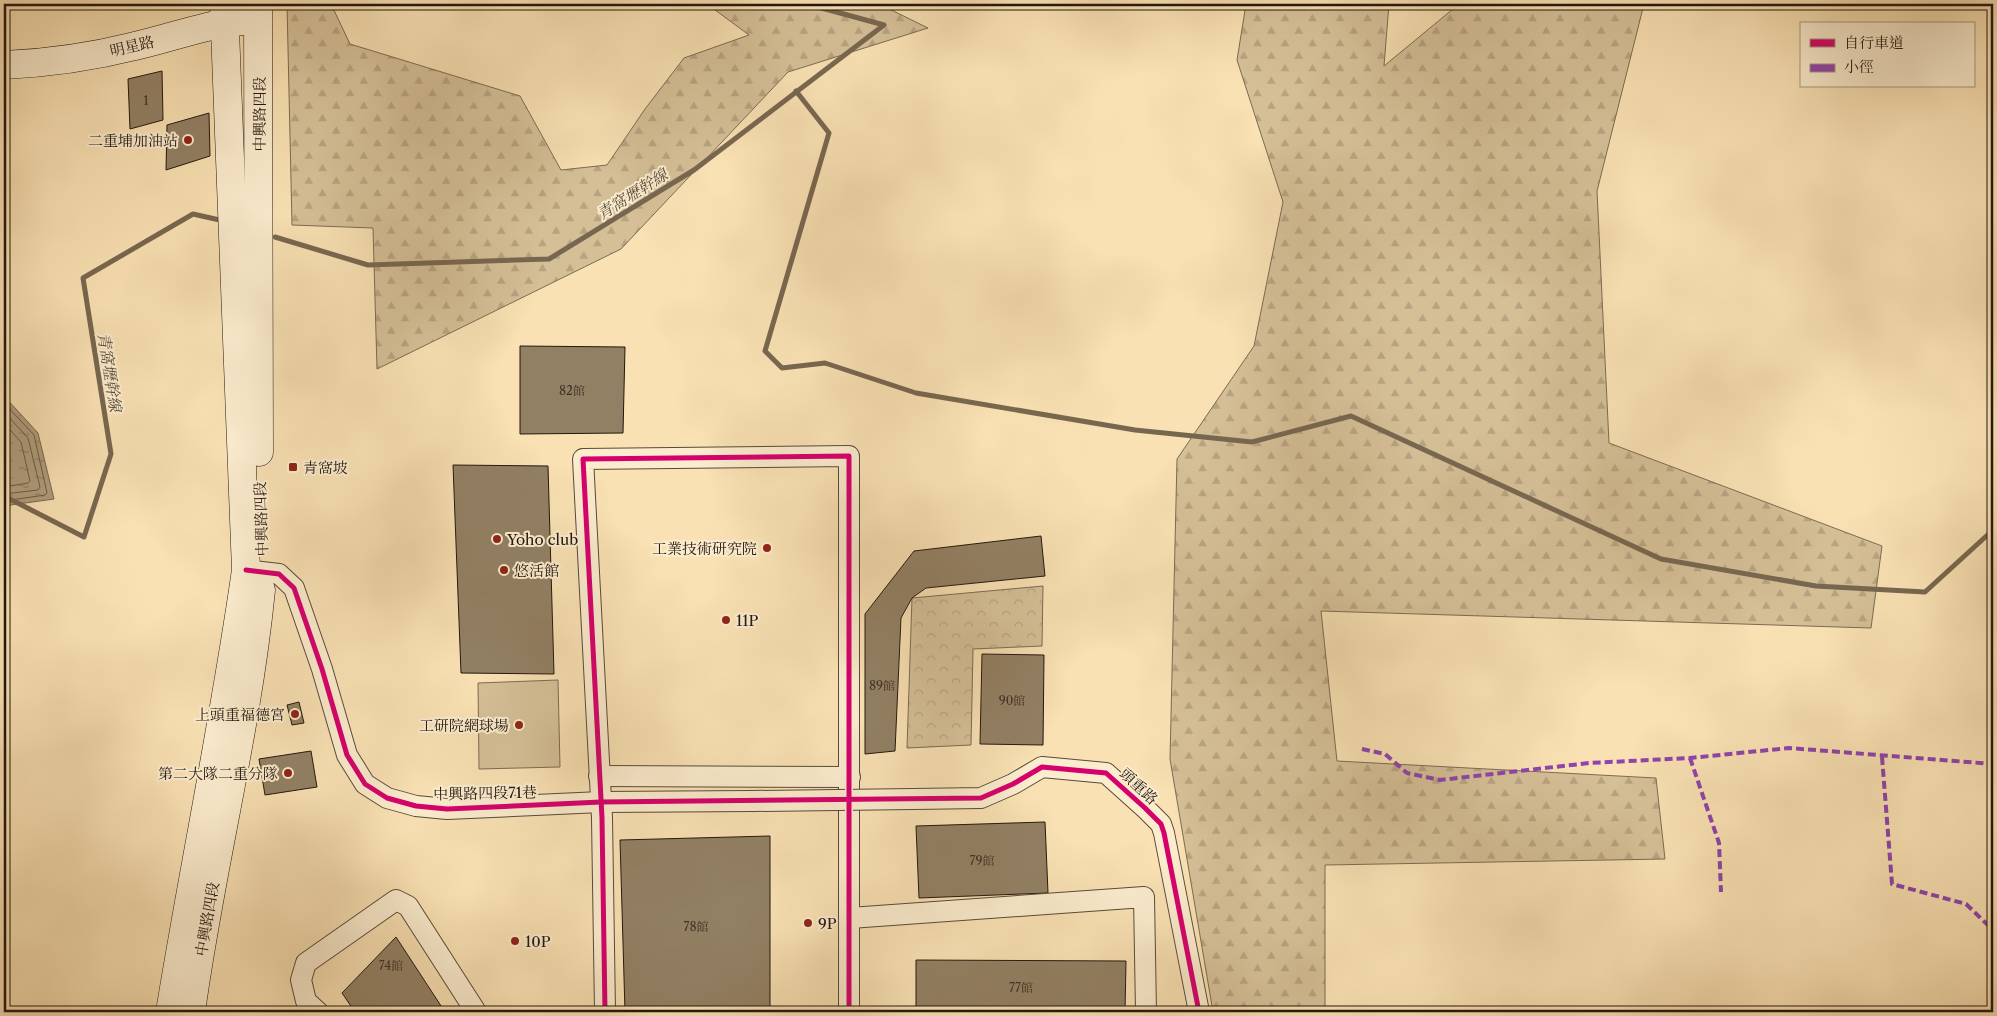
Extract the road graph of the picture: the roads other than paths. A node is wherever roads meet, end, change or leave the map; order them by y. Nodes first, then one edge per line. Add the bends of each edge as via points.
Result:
1 (258, 12) edge
2 (224, 13) edge
3 (4, 65) edge
4 (255, 571) junction
5 (599, 776) junction
6 (850, 777) junction
7 (754, 801) joint
8 (601, 802) junction
9 (850, 918) junction
10 (170, 1012) edge
11 (191, 1012) edge
12 (318, 1012) edge
13 (476, 1012) edge
14 (605, 1012) edge
15 (849, 1012) edge
16 (1146, 1012) edge
17 (1199, 1012) edge

1 - 2 main road, 明星路
1 - 4 main road, 中興路四段 via 259,465
2 - 3 main road, 明星路 via 136,46 62,61
2 - 4 main road, 中興路四段
4 - 8 street, 中興路四段71巷 via 279,574 294,588 309,626 347,755 365,784 387,798 416,806 448,809
4 - 10 main road, 中興路四段 via 236,644
4 - 11 main road, 中興路四段 via 250,689
5 - 6 street
5 - 6 street via 583,459 848,456
5 - 8 street
6 - 9 street
7 - 8 street, 中興路四段71巷
7 - 17 street, 頭重路, bridge via 981,798 1042,767 1106,773 1161,824
8 - 14 street
9 - 15 street
9 - 16 street via 1144,897
12 - 13 street via 306,1001 301,980 306,963 396,900 408,906

